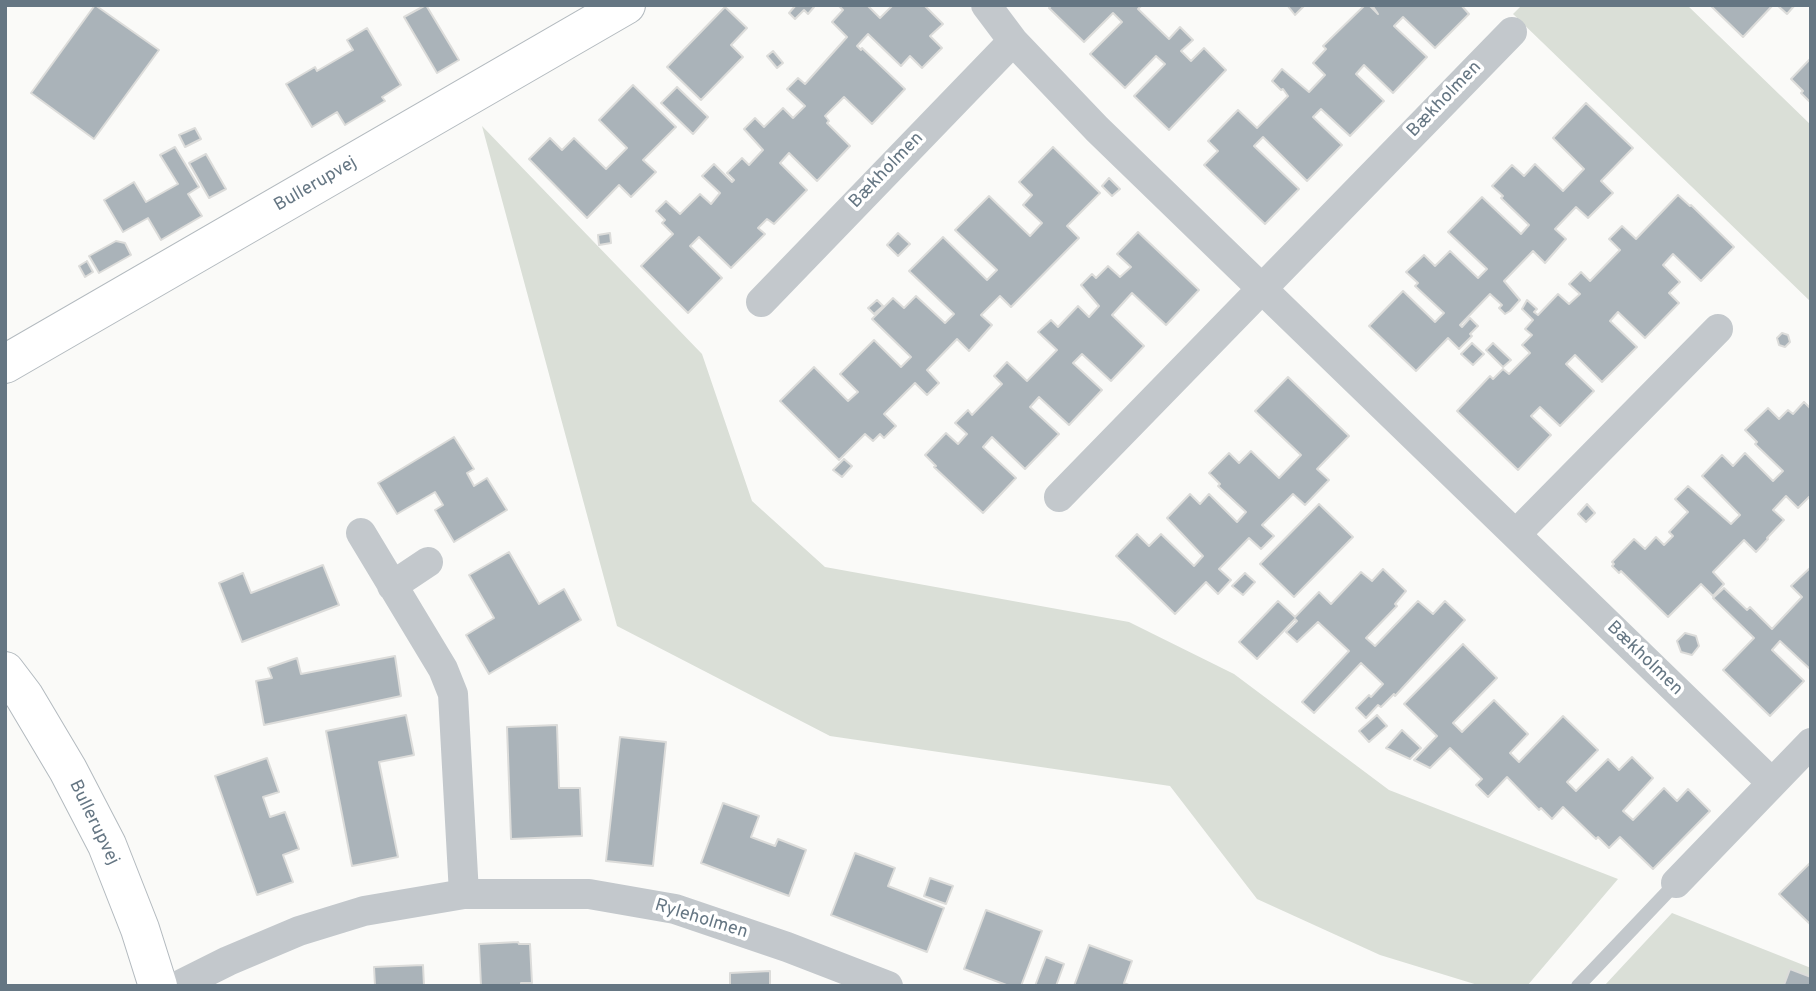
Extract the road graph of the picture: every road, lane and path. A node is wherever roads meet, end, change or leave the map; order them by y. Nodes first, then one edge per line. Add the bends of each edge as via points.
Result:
1 (626, 5) edge
2 (986, 5) edge
3 (1512, 32) dead end
4 (1013, 41) junction
5 (1262, 289) junction
6 (761, 302) dead end
7 (1718, 329) dead end
8 (5, 364) edge
9 (1059, 497) dead end
10 (361, 533) dead end
11 (1516, 534) junction
12 (428, 562) dead end
13 (392, 586) junction
14 (5, 671) edge
15 (1811, 743) edge
16 (1772, 783) junction
17 (1676, 883) joint
18 (464, 894) junction
19 (158, 986) edge
20 (178, 986) edge
21 (888, 986) edge
22 (1578, 986) edge

1 - 8 street, Bullerupvej
2 - 4 street, Bækholmen
3 - 5 street, Bækholmen
4 - 5 street, Bækholmen
4 - 6 street, Bækholmen
5 - 9 street, Bækholmen
5 - 11 street, Bækholmen
7 - 11 street
10 - 13 street
11 - 16 street, Bækholmen
12 - 13 street
13 - 18 street via 443,669 453,694
14 - 19 street, Bullerupvej via 61,759 107,845
15 - 16 street
16 - 17 street
17 - 22 lane
18 - 20 street, Ryleholmen via 364,911 299,931
18 - 21 street, Ryleholmen via 589,894 675,909

